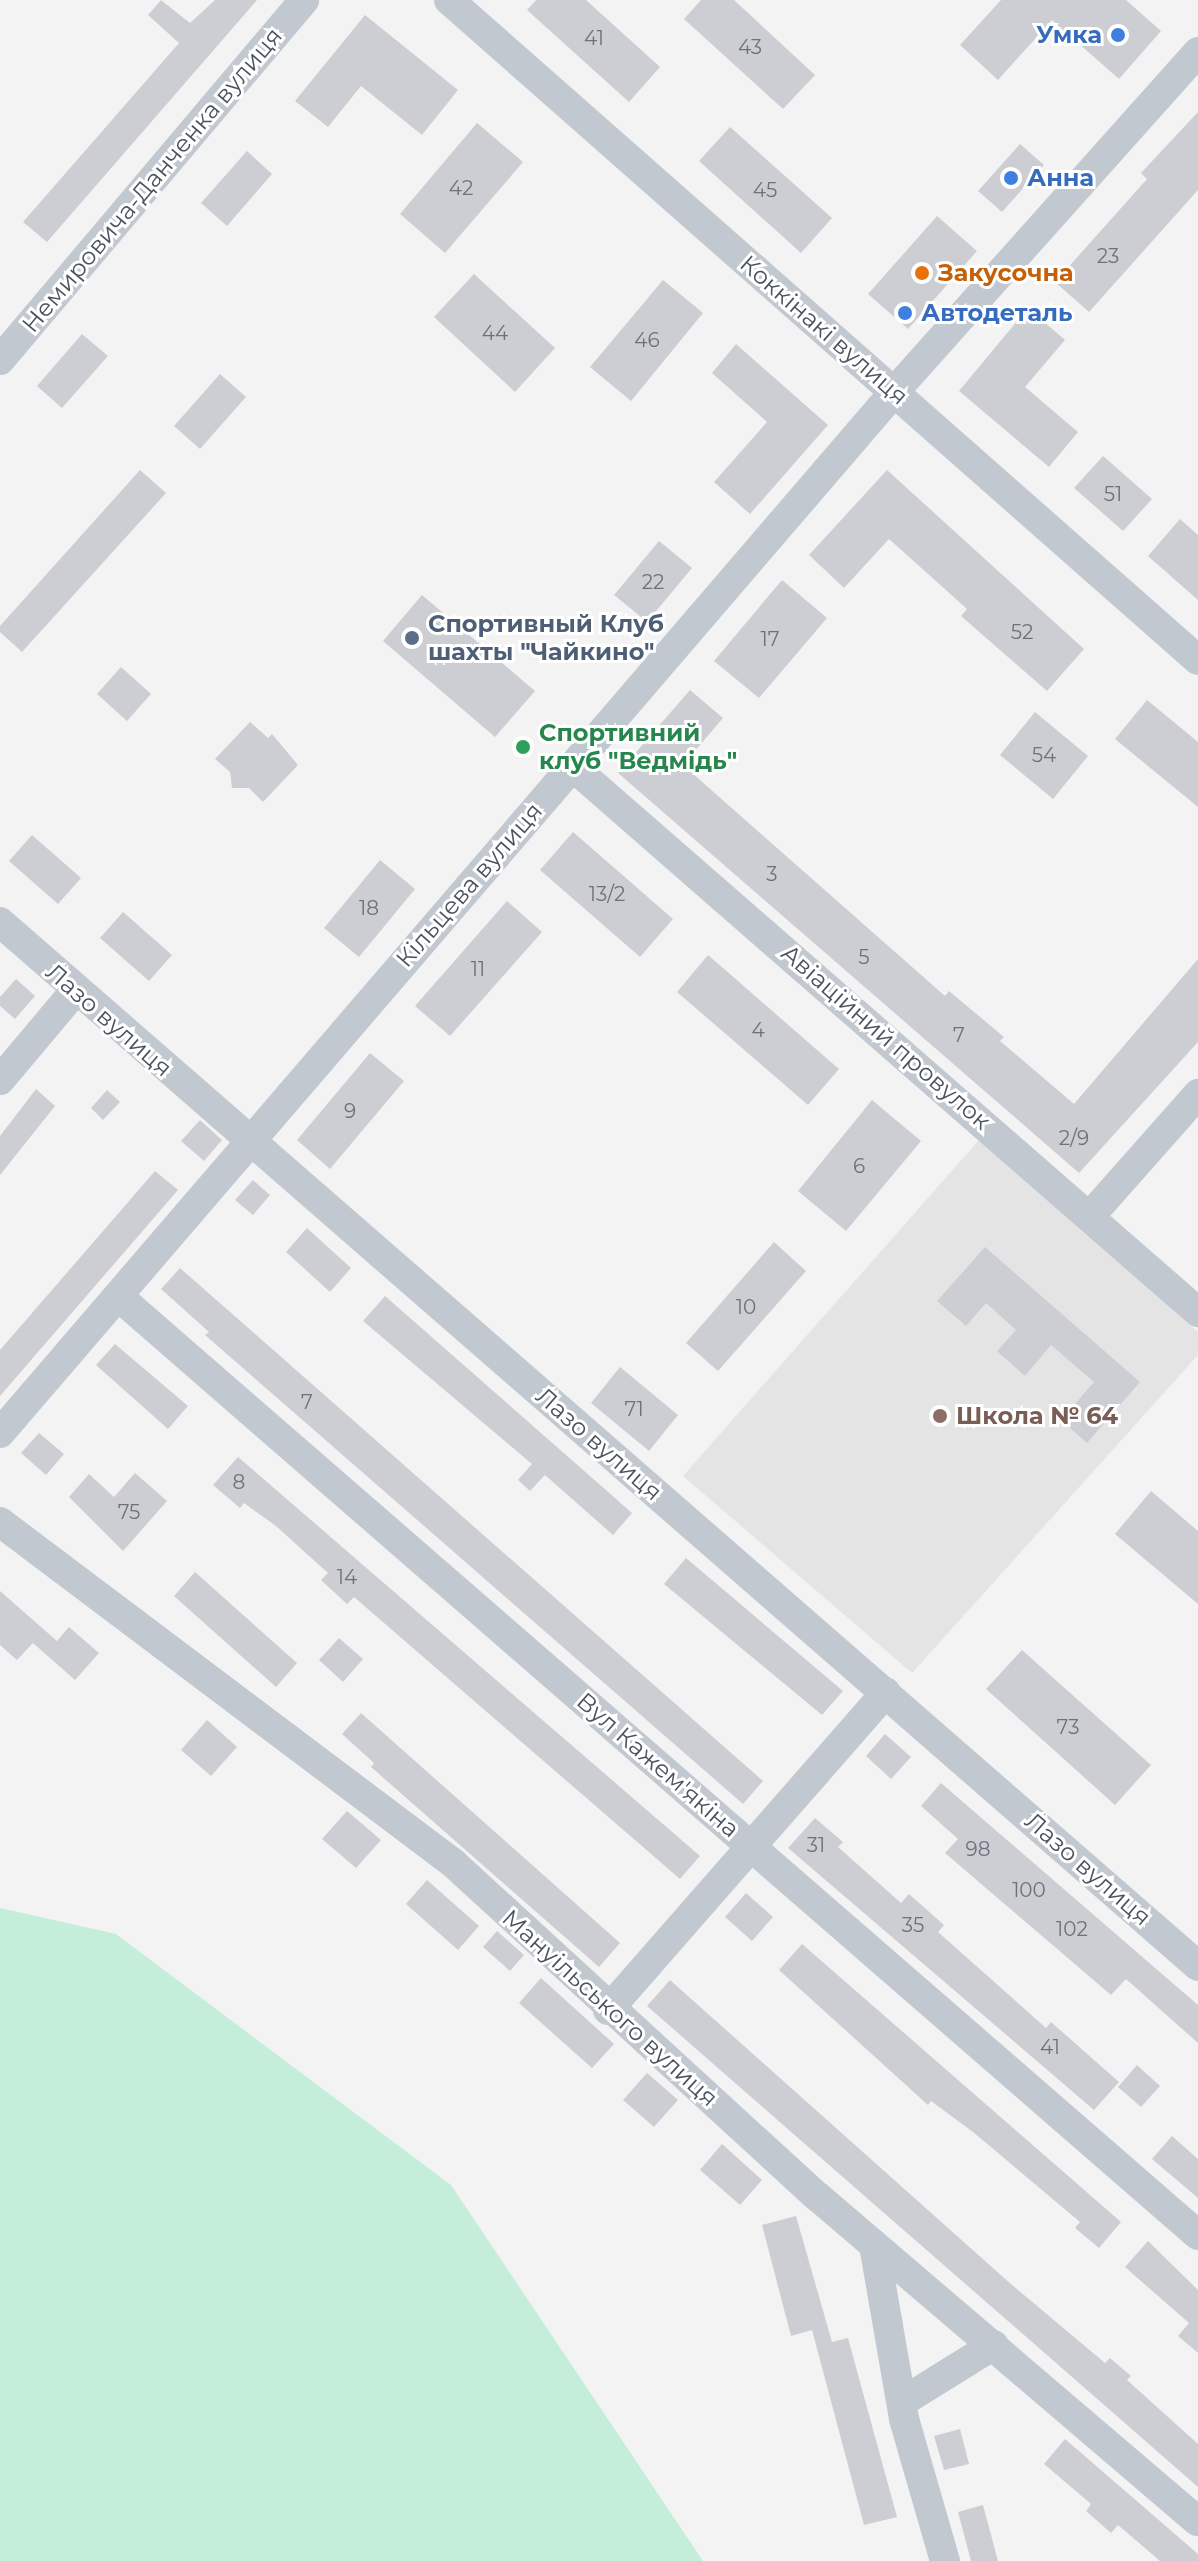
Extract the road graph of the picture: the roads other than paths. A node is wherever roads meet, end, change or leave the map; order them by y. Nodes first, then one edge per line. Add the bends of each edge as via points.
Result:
1 (304, 0) edge
2 (449, 0) edge
3 (1198, 52) edge
4 (0, 360) edge
5 (894, 392) junction
6 (1198, 660) edge
7 (572, 766) junction
8 (0, 922) edge
9 (75, 991) junction
10 (0, 1080) edge
11 (1198, 1094) edge
12 (248, 1141) junction
13 (1091, 1215) junction
14 (118, 1296) junction
15 (1198, 1312) edge
16 (0, 1433) edge
17 (0, 1522) edge
18 (886, 1692) junction
19 (749, 1844) junction
20 (1198, 1966) edge
21 (608, 2010) junction
22 (1198, 2235) edge
23 (874, 2245) junction
24 (994, 2345) junction
25 (902, 2402) junction
26 (1198, 2521) edge
27 (945, 2561) edge

1 - 4 street, Немировича-Данченка вулиця
2 - 5 street, Коккінакі вулиця
3 - 5 street, Кільцева вулиця
5 - 6 street, Коккінакі вулиця
5 - 7 street, Кільцева вулиця
7 - 12 street, Кільцева вулиця
7 - 13 street, Авіаційний провулок
8 - 9 street, Лазо вулиця
9 - 10 street
9 - 12 street, Лазо вулиця
11 - 13 street
12 - 14 street, Кільцева вулиця
12 - 18 street, Лазо вулиця
13 - 15 street, Авіаційний провулок
14 - 16 street, Кільцева вулиця
14 - 19 street, Вул Кажем'якіна
17 - 21 street, Мануільського вулиця via 453,1863
18 - 19 street
18 - 20 street, Лазо вулиця
19 - 21 street
19 - 22 street, Вул Кажем'якіна
21 - 23 street, Мануільського вулиця
23 - 24 street, Мануільського вулиця
23 - 25 street
24 - 25 street
24 - 26 street, Мануільського вулиця
25 - 27 street

